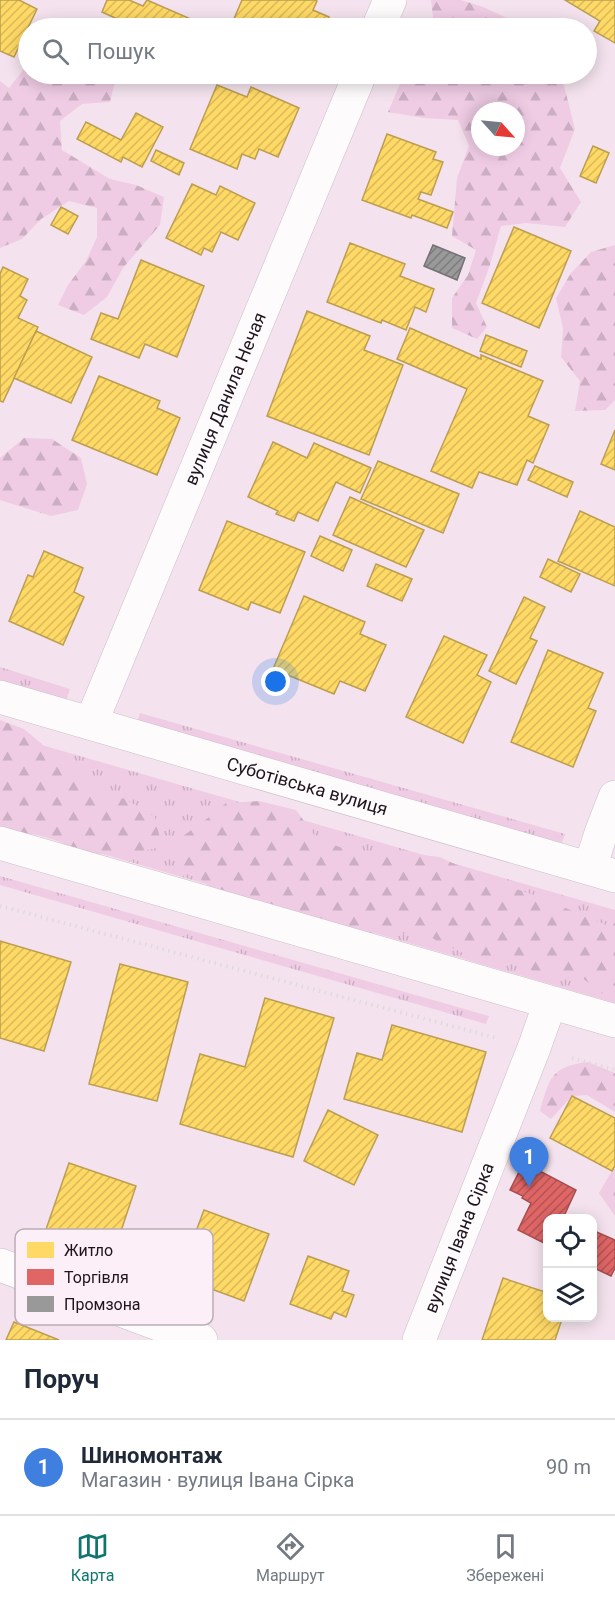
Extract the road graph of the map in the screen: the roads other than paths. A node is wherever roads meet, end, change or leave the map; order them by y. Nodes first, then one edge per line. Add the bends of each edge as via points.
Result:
1 (390, 0) edge
2 (382, 18) edge
3 (356, 84) edge
4 (0, 697) edge
5 (91, 723) junction
6 (615, 797) edge
7 (0, 843) edge
8 (603, 872) edge
9 (550, 1003) junction
10 (615, 1021) edge
11 (0, 1265) edge
12 (15, 1271) edge
13 (161, 1325) edge
14 (201, 1340) edge
15 (419, 1340) edge

1 - 2 street
3 - 5 street, вулиця Данила Нечая
4 - 5 street, Суботівська вулиця
5 - 8 street, Суботівська вулиця
6 - 8 street via 601,833
7 - 9 street
9 - 10 street
9 - 15 street, вулиця Івана Сірка
11 - 12 street
13 - 14 street

